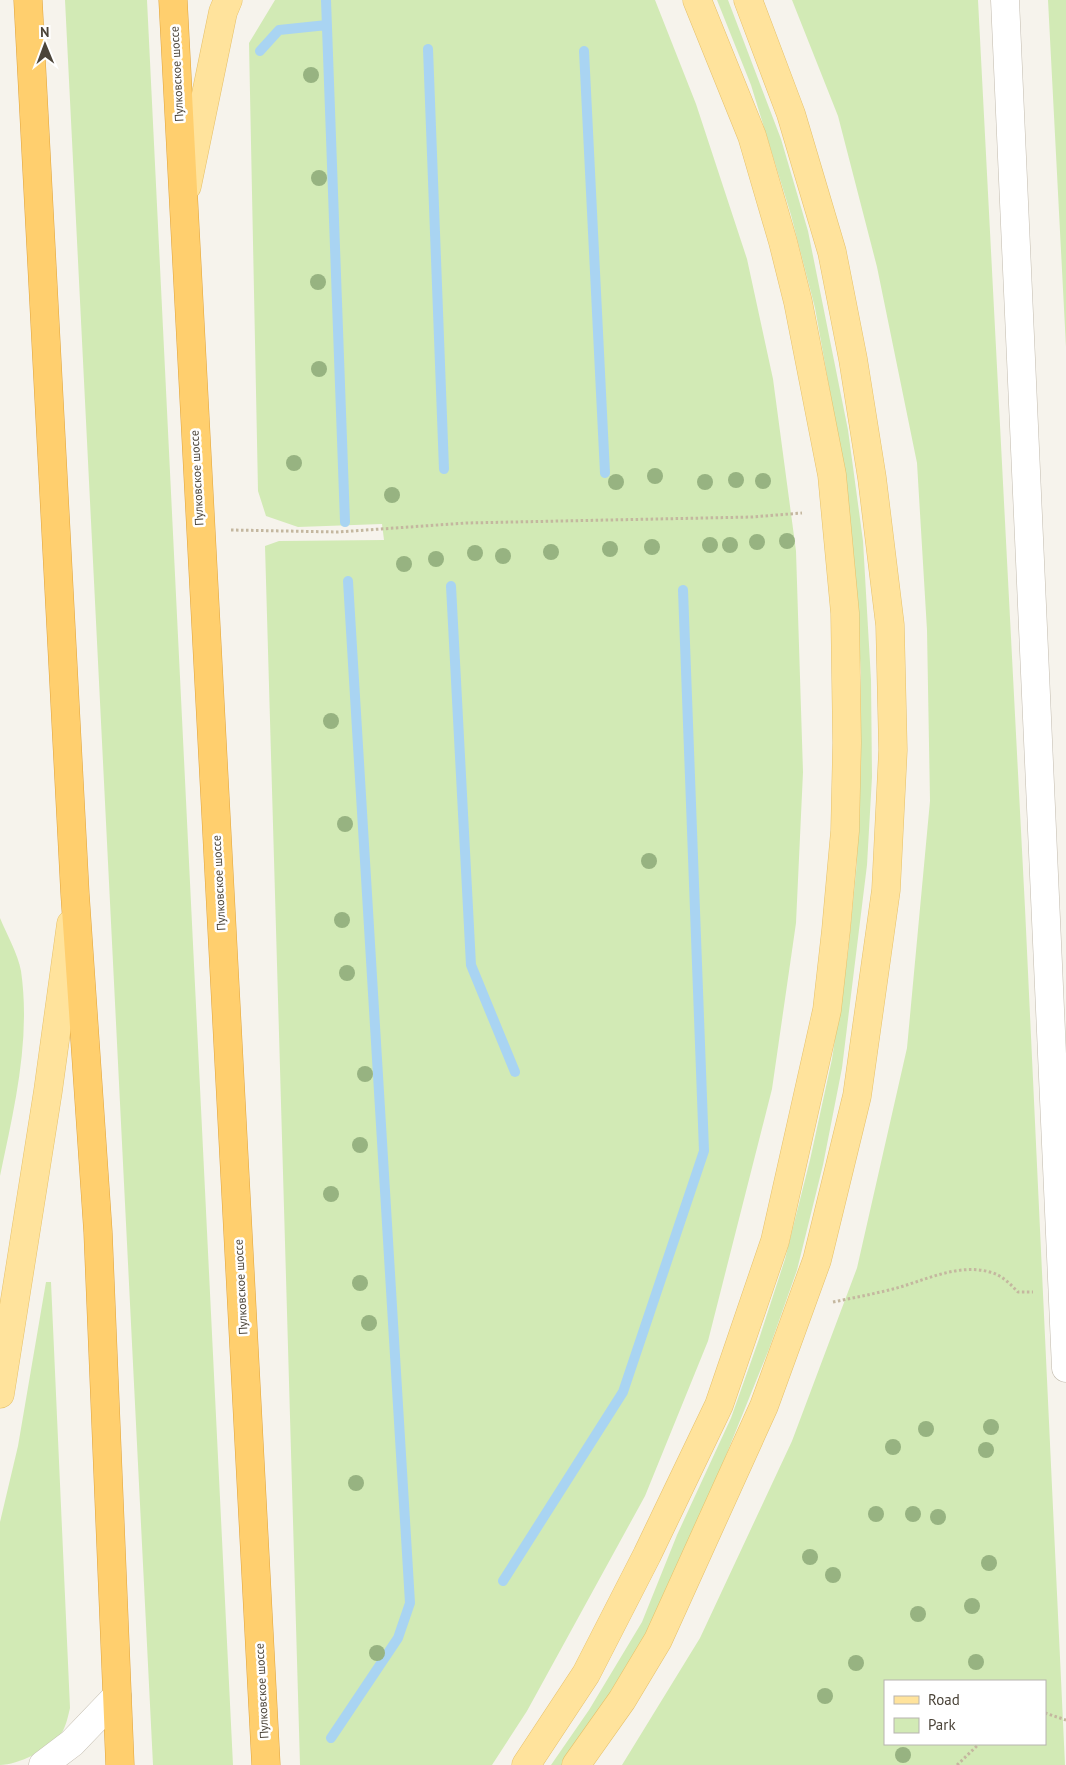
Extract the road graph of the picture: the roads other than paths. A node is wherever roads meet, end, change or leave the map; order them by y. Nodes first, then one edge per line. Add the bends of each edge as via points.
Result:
1 (28, 0) edge
2 (172, 0) edge
3 (228, 0) edge
4 (698, 0) edge
5 (748, 0) edge
6 (1005, 0) edge
7 (184, 203) junction
8 (75, 894) junction
9 (1057, 976) edge
10 (1051, 1026) junction
11 (1066, 1054) edge
12 (1066, 1368) edge
13 (0, 1394) edge
14 (117, 1696) junction
15 (43, 1765) edge
16 (120, 1765) edge
17 (266, 1765) edge
18 (526, 1765) edge
19 (576, 1765) edge

1 - 8 highway
2 - 7 highway, Пулковское шоссе
3 - 7 main road
4 - 18 main road via 752,136 783,242 832,475 845,613 847,743 845,831 837,920 828,1010 775,1240 719,1405 586,1674
5 - 19 main road via 791,114 832,252 854,359 890,625 892,750 886,890 857,1096 810,1278 764,1406 658,1640 622,1700
6 - 9 street
7 - 17 highway, Пулковское шоссе
8 - 13 main road via 48,1091
8 - 14 highway via 98,1232
9 - 10 street
10 - 11 street
10 - 12 street
14 - 15 street via 72,1743
14 - 16 highway

